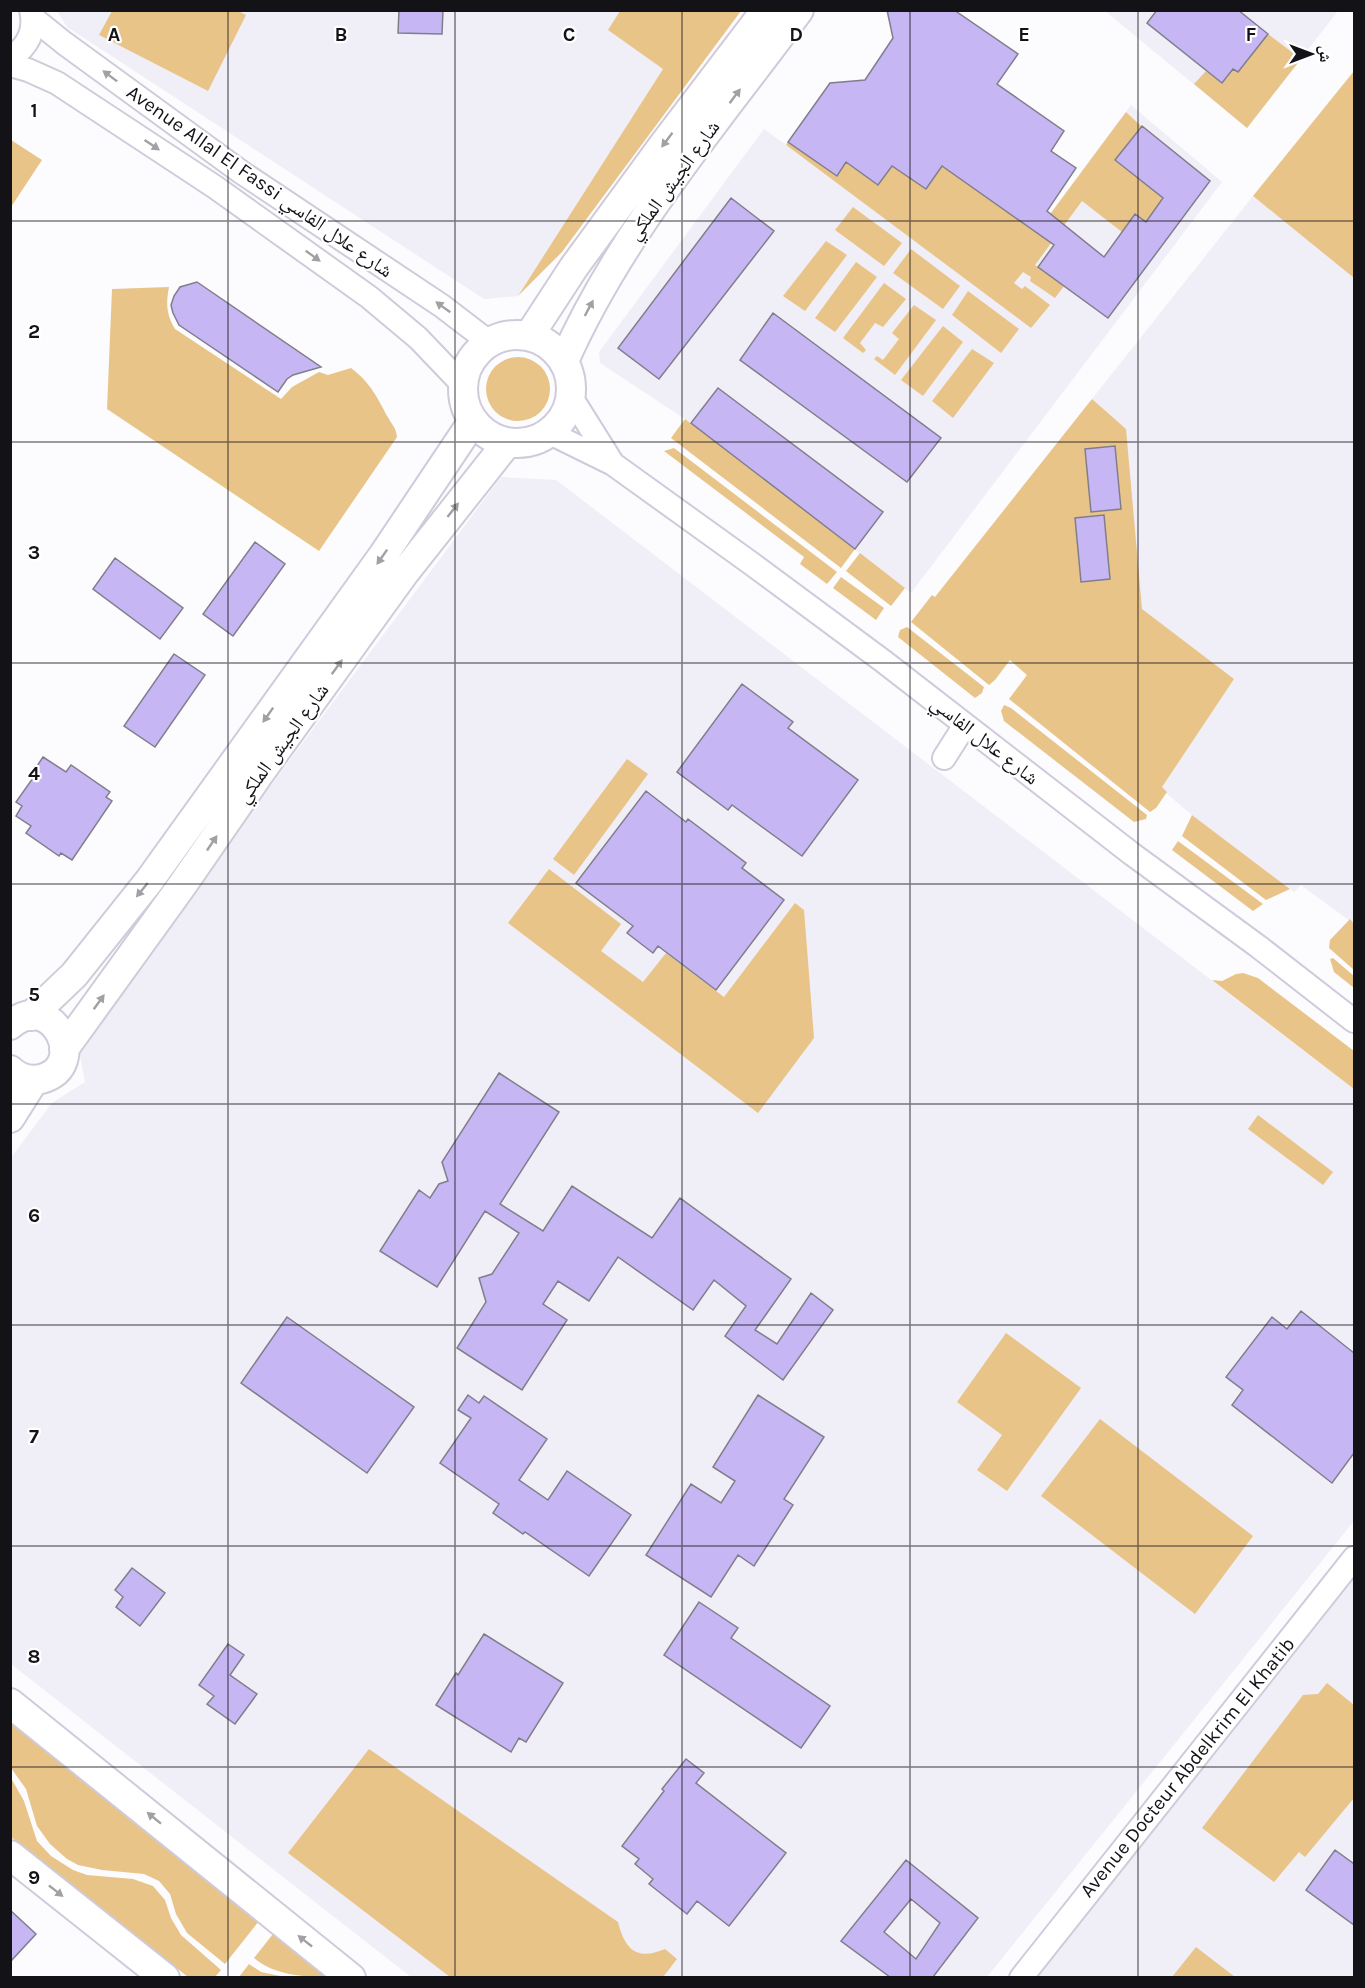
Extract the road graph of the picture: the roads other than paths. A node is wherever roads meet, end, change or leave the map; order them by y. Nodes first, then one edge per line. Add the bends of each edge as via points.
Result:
1 (766, 10) edge
2 (799, 10) edge
3 (32, 14) edge
4 (10, 58) edge
5 (10, 66) edge
6 (529, 336) junction
7 (489, 342) junction
8 (564, 361) junction
9 (463, 385) junction
10 (571, 397) junction
11 (473, 421) junction
12 (550, 433) junction
13 (507, 443) junction
14 (613, 464) junction
15 (965, 725) junction
16 (944, 758) dead end
17 (21, 1020) edge
18 (1354, 1021) edge
19 (64, 1049) junction
20 (22, 1075) edge
21 (10, 1118) edge
22 (1354, 1558) edge
23 (10, 1703) edge
24 (10, 1855) edge
25 (165, 1977) edge
26 (351, 1977) edge
27 (1021, 1977) edge

1 -> 6 main road, شارع الجيش الملكي via 643,172
8 -> 2 main road, شارع الجيش الملكي via 601,285 629,241
3 - 4 street via 33,31 28,42
7 -> 3 street, Avenue Allal El Fassi شارع علال الفاسي via 442,306 241,172 64,43
5 -> 9 street, Avenue Allal El Fassi شارع علال الفاسي via 57,83 276,229 369,297 418,338
6 - 7 main road via 508,335
6 - 8 main road via 549,345
7 - 9 main road via 476,353
8 - 10 main road via 572,384
9 - 11 main road via 465,404
10 - 12 main road via 560,423
10 - 14 street, شارع علال الفاسي
11 - 13 main road via 482,431
11 -> 17 main road, شارع الجيش الملكي via 384,554 149,881 74,975
12 - 13 main road via 537,440
12 - 14 street, شارع علال الفاسي
19 -> 13 main road, شارع الجيش الملكي via 405,572
14 - 15 street, شارع علال الفاسي via 826,618
15 - 16 street
15 - 18 street, شارع علال الفاسي
17 - 19 main road via 42,1017 52,1022 60,1031
19 - 20 main road, شارع الجيش الملكي via 61,1063 45,1078
20 - 21 main road
22 - 27 street, Avenue Docteur Abdelkrim El Khatib
26 -> 23 main road
24 -> 25 main road

